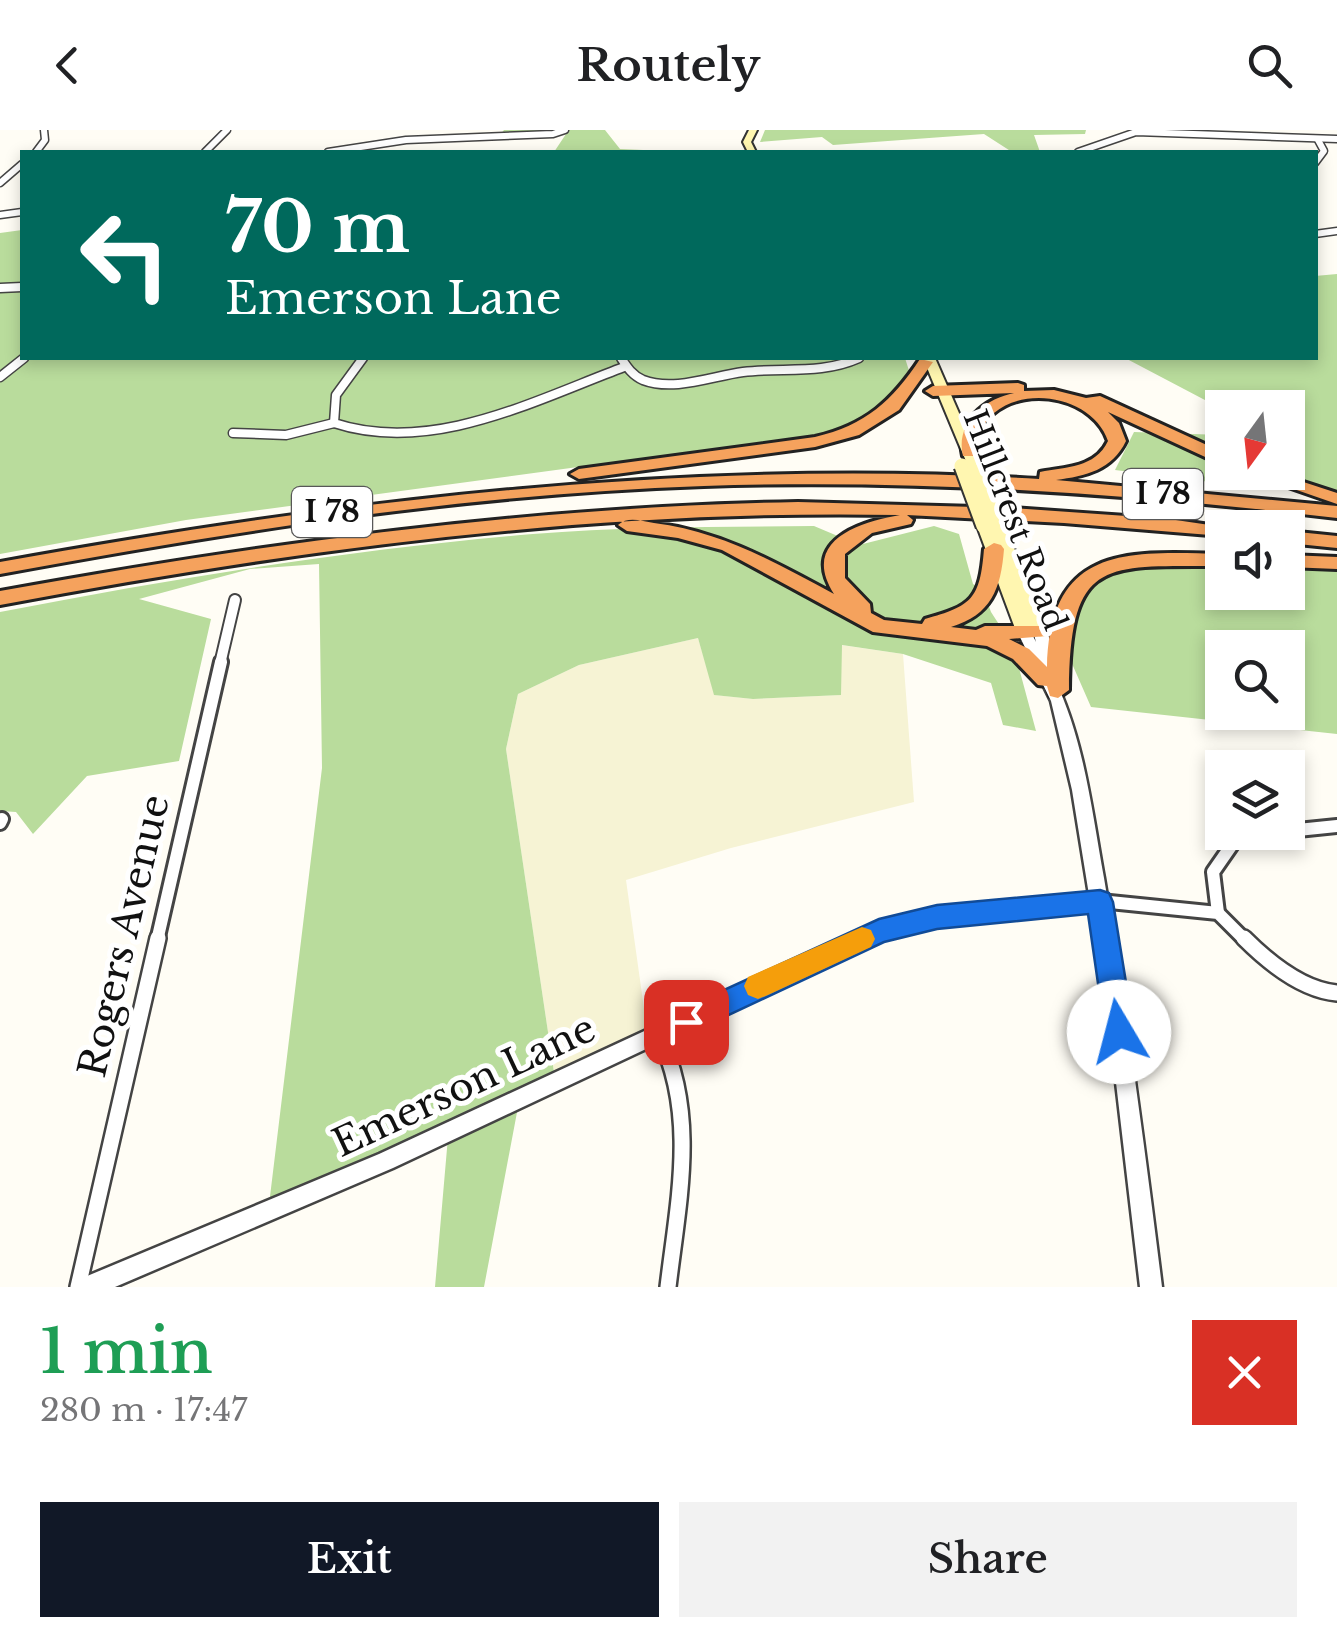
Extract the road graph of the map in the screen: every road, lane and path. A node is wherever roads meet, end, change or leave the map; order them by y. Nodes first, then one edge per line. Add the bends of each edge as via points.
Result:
1 (227, 130) edge
2 (448, 130) edge
3 (565, 130) edge
4 (440, 138) junction
5 (1337, 139) edge
6 (1318, 140) junction
7 (208, 150) edge
8 (344, 150) edge
9 (1084, 150) edge
10 (1318, 159) edge
11 (20, 166) edge
12 (0, 183) edge
13 (22, 360) edge
14 (361, 360) edge
15 (855, 360) edge
16 (926, 360) edge
17 (927, 360) edge
18 (928, 360) edge
19 (622, 362) edge
20 (0, 378) edge
21 (984, 389) junction
22 (939, 391) junction
23 (334, 423) junction
24 (233, 433) dead end
25 (1205, 450) edge
26 (969, 461) junction
27 (988, 482) junction
28 (1305, 489) edge
29 (1337, 499) edge
30 (1337, 512) edge
31 (524, 522) junction
32 (998, 522) junction
33 (1205, 529) edge
34 (1305, 539) edge
35 (1337, 542) edge
36 (107, 548) junction
37 (994, 549) junction
38 (1205, 561) edge
39 (1305, 562) edge
40 (1337, 563) edge
41 (0, 568) edge
42 (0, 598) edge
43 (234, 600) dead end
44 (1032, 631) junction
45 (962, 634) junction
46 (1054, 690) junction
47 (1337, 826) edge
48 (1305, 829) edge
49 (1228, 850) edge
50 (1100, 902) junction
51 (1218, 913) junction
52 (1337, 994) edge
53 (659, 1035) junction
54 (78, 1287) edge
55 (88, 1287) edge
56 (668, 1287) edge
57 (1151, 1287) edge

1 - 7 street
2 - 4 street
3 - 4 street
4 - 8 street
5 - 6 street
6 - 9 street via 1136,132
6 - 10 street via 1324,151
11 - 12 street
13 - 20 street
14 - 23 street via 335,396
15 - 19 street via 832,369 744,372 685,384 644,378
16 - 36 highway via 889,414 830,439 299,511
17 - 22 main road, Hillcrest Road
18 - 21 highway via 946,377
19 - 23 street via 428,432 382,435
21 - 22 highway
21 - 25 highway via 1073,392
22 - 26 main road, Hillcrest Road
23 - 24 street via 286,435
26 - 27 highway via 972,432 984,410 1020,395 1077,402 1113,426 1113,452 1083,470
26 - 32 main road, Hillcrest Road, bridge
27 - 30 highway, I 78
27 - 36 highway, I 78 via 801,478 604,486 370,507
28 - 29 highway
31 - 32 highway, I 78 via 796,508
31 - 42 highway, I 78 via 296,546
31 - 45 highway via 626,525 703,538 759,560 880,627
32 - 33 highway, I 78
32 - 37 main road, Hillcrest Road
32 - 37 highway via 879,524 841,544 833,576 870,614 907,624 948,622 979,606 990,591
32 - 44 main road, Hillcrest Road
34 - 35 highway
36 - 41 highway, I 78
37 - 44 main road, Hillcrest Road
38 - 46 highway via 1115,564 1087,576 1070,594 1063,616
39 - 40 highway
43 - 54 street, Rogers Avenue
44 - 45 highway
44 - 46 street, Hillcrest Road
45 - 46 highway via 1008,645
46 - 50 street, Hillcrest Road
47 - 48 street
49 - 51 street via 1213,872
50 - 51 street
50 - 53 street, Emerson Lane via 937,917 879,931
50 - 57 street, Hillcrest Road
51 - 52 street via 1270,964
53 - 55 street, Emerson Lane via 368,1169
53 - 56 street via 674,1058 682,1093

